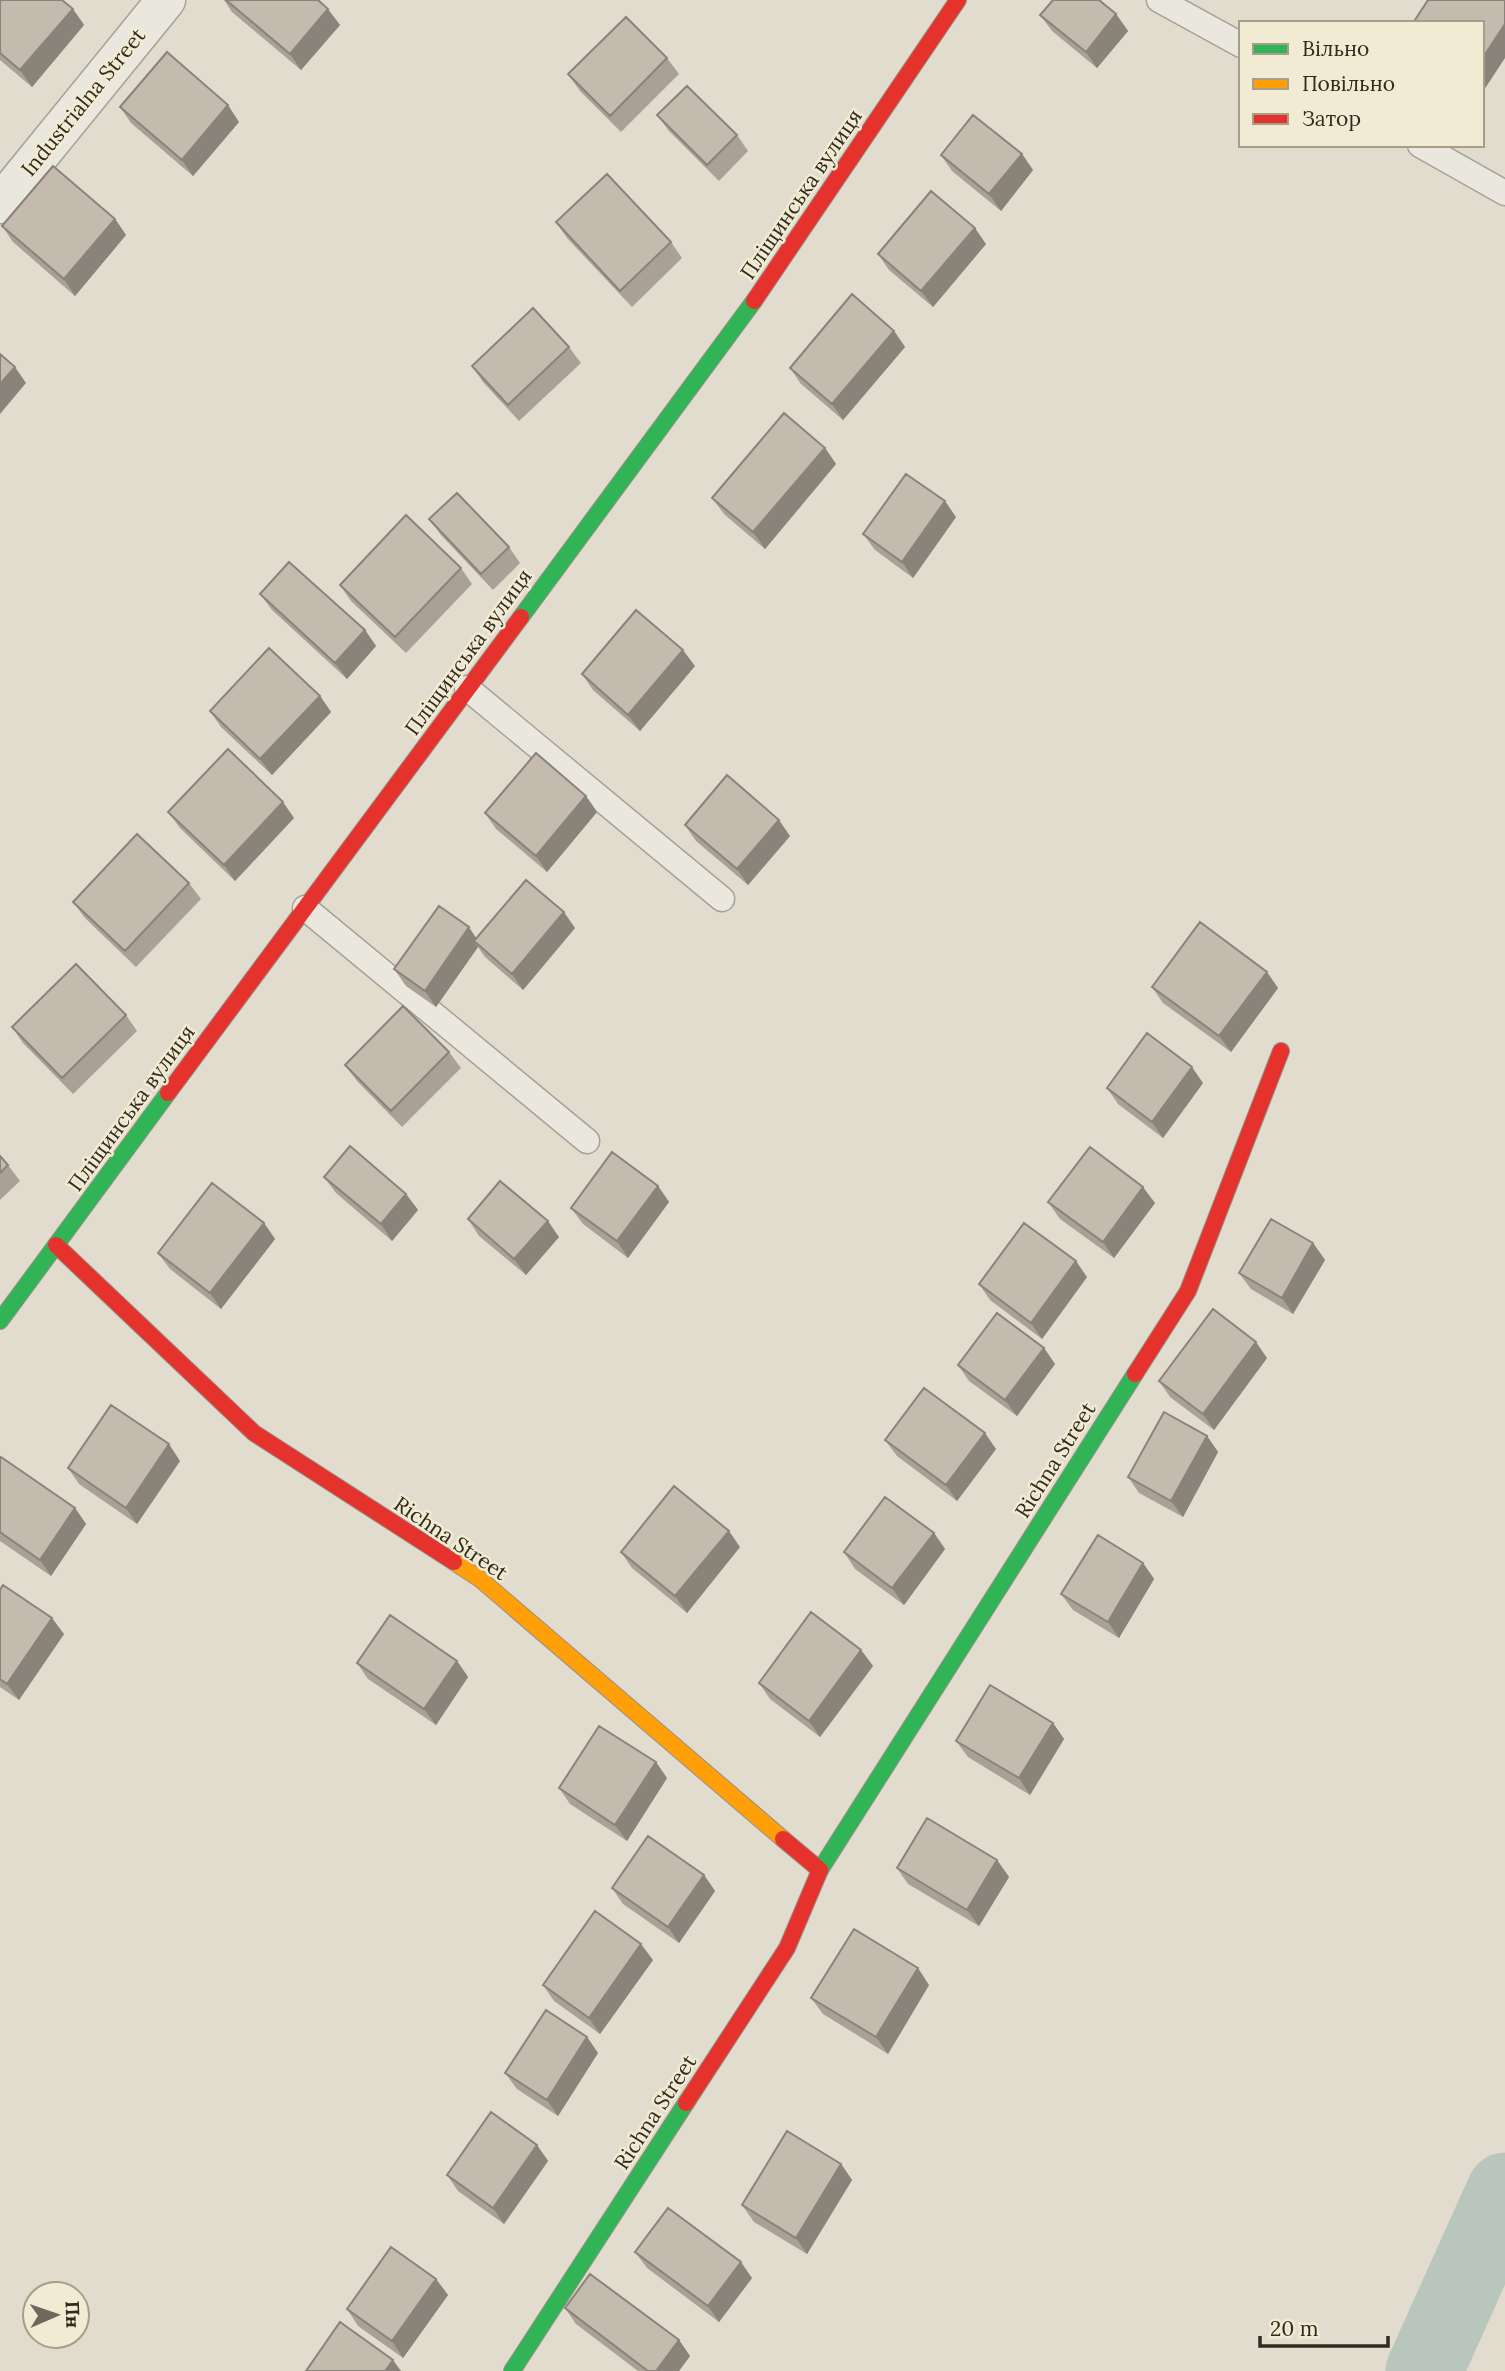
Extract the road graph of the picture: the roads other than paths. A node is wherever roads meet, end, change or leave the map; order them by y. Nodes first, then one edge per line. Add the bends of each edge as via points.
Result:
1 (166, 0) edge
2 (958, 0) edge
3 (1159, 0) edge
4 (1239, 45) edge
5 (1424, 147) edge
6 (1505, 193) edge
7 (0, 204) edge
8 (467, 688) junction
9 (722, 899) dead end
10 (305, 908) junction
11 (1281, 1051) dead end
12 (587, 1141) dead end
13 (56, 1245) junction
14 (0, 1320) edge
15 (820, 1870) junction
16 (512, 2371) edge

1 - 7 street, Industrialna Street
2 - 8 street, Пліщинська вулиця via 754,301
3 - 4 lane
5 - 6 lane
8 - 9 lane
8 - 10 street, Пліщинська вулиця
10 - 12 lane
10 - 13 street, Пліщинська вулиця
11 - 15 street, Richna Street via 1188,1291
13 - 14 street, Пліщинська вулиця
13 - 15 street, Richna Street via 254,1433 480,1579
15 - 16 street, Richna Street via 787,1948

